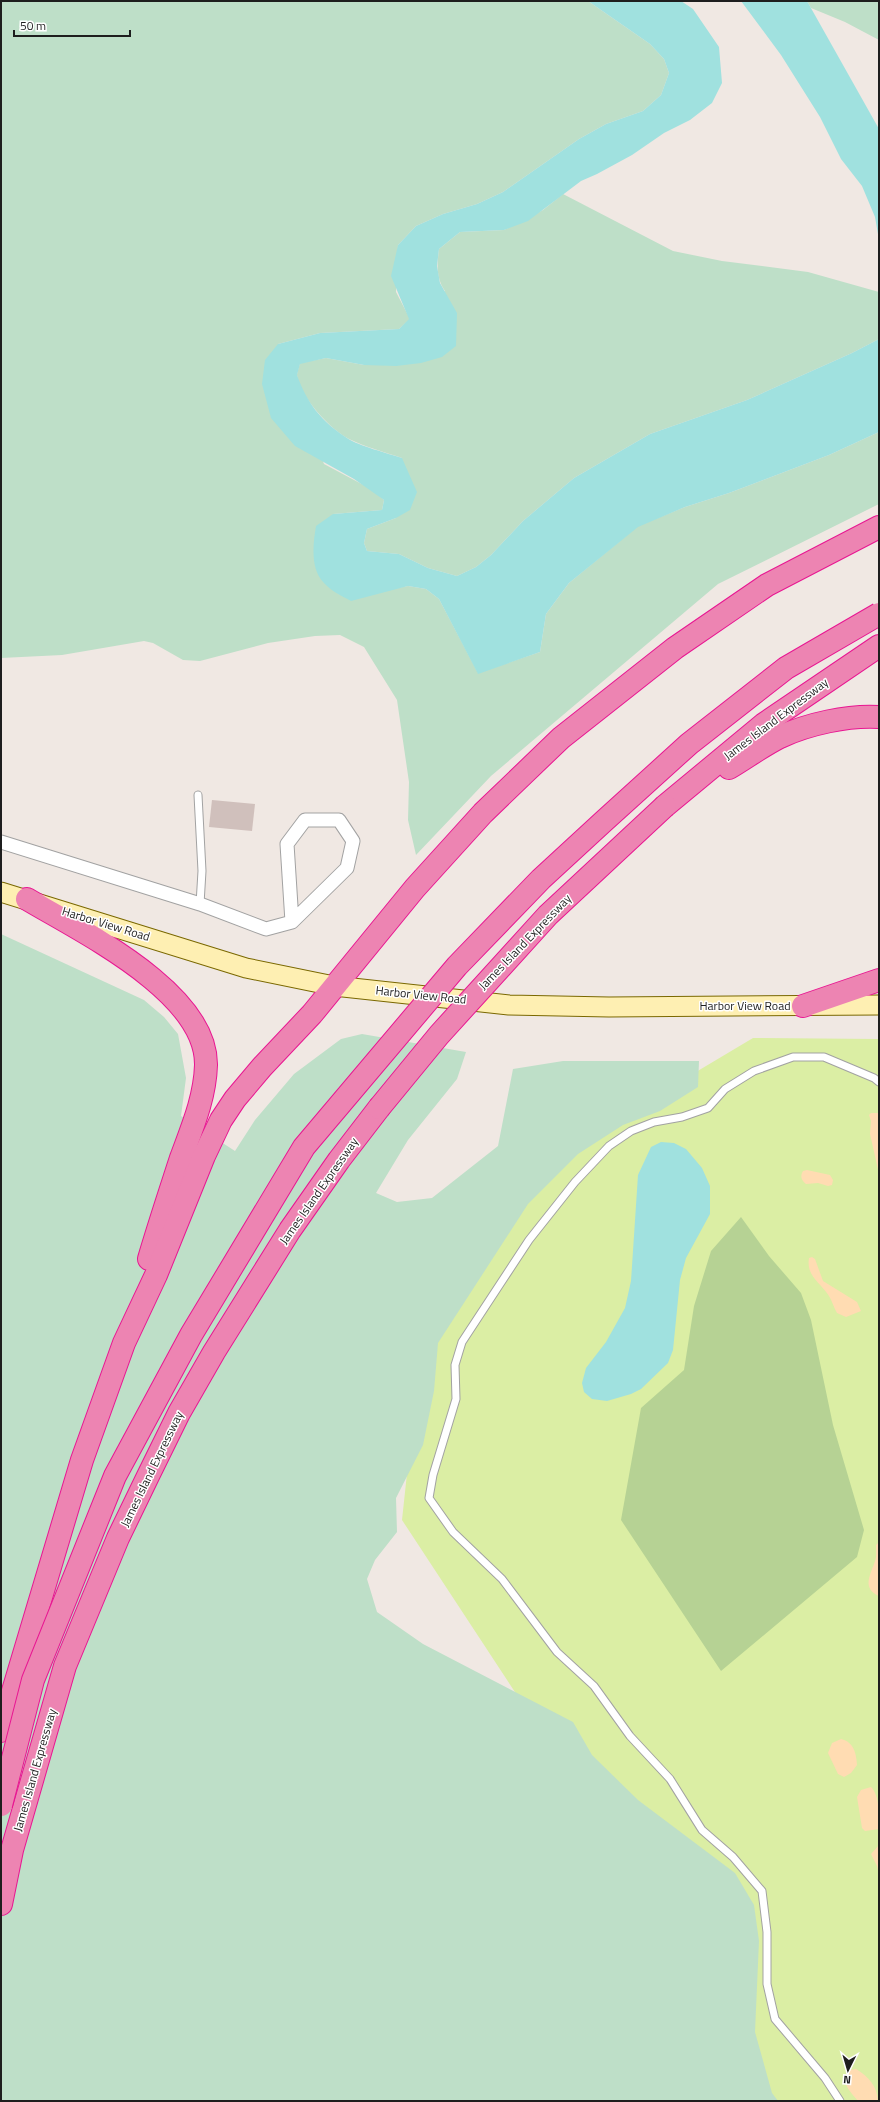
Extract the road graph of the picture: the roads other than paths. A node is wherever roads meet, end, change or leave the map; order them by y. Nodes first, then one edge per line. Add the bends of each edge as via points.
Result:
1 (879, 527) edge
2 (879, 614) edge
3 (879, 646) edge
4 (879, 717) edge
5 (198, 795) dead end
6 (665, 806) junction
7 (1, 842) edge
8 (1, 892) edge
9 (27, 899) junction
10 (200, 904) junction
11 (292, 922) junction
12 (879, 980) edge
13 (334, 986) junction
14 (879, 1005) edge
15 (804, 1006) junction
16 (879, 1082) edge
17 (124, 1343) junction
18 (1, 1732) edge
19 (1, 1805) edge
20 (1, 1904) edge
21 (840, 2101) edge

1 - 13 highway via 767,585 674,648 560,738 478,818
2 - 19 highway, James Island Expressway, bridge via 786,668 689,744 541,879 457,966 304,1147 191,1336 115,1476 33,1680
3 - 6 highway, James Island Expressway via 764,724
4 - 6 highway via 853,717 828,721 780,737
5 - 10 lane via 202,871
6 - 20 highway, James Island Expressway, bridge via 548,916 439,1035 339,1160 290,1230 214,1352 144,1482 65,1666 12,1850
7 - 10 street
8 - 9 main road, Harbor View Road
9 - 13 main road, Harbor View Road via 246,968
9 - 17 highway via 132,962 182,1006 202,1040 206,1065 201,1102 164,1209
10 - 11 street via 266,929
11 - 11 street via 286,844 305,820 339,820 353,841 347,868
12 - 15 highway
13 - 15 main road, Harbor View Road via 509,1005
13 - 17 highway via 235,1099 221,1120 156,1275
14 - 15 main road, Harbor View Road
16 - 21 lane via 824,1057 793,1057 754,1071 725,1089 708,1108 682,1117 654,1122 631,1131 609,1146 529,1240 462,1342 455,1365 456,1399 433,1475 429,1498 453,1532 502,1579 557,1652 594,1686 630,1736 670,1779 702,1830 733,1857 762,1891 767,1932 767,1984 775,2019 825,2078
17 - 18 highway via 82,1460

